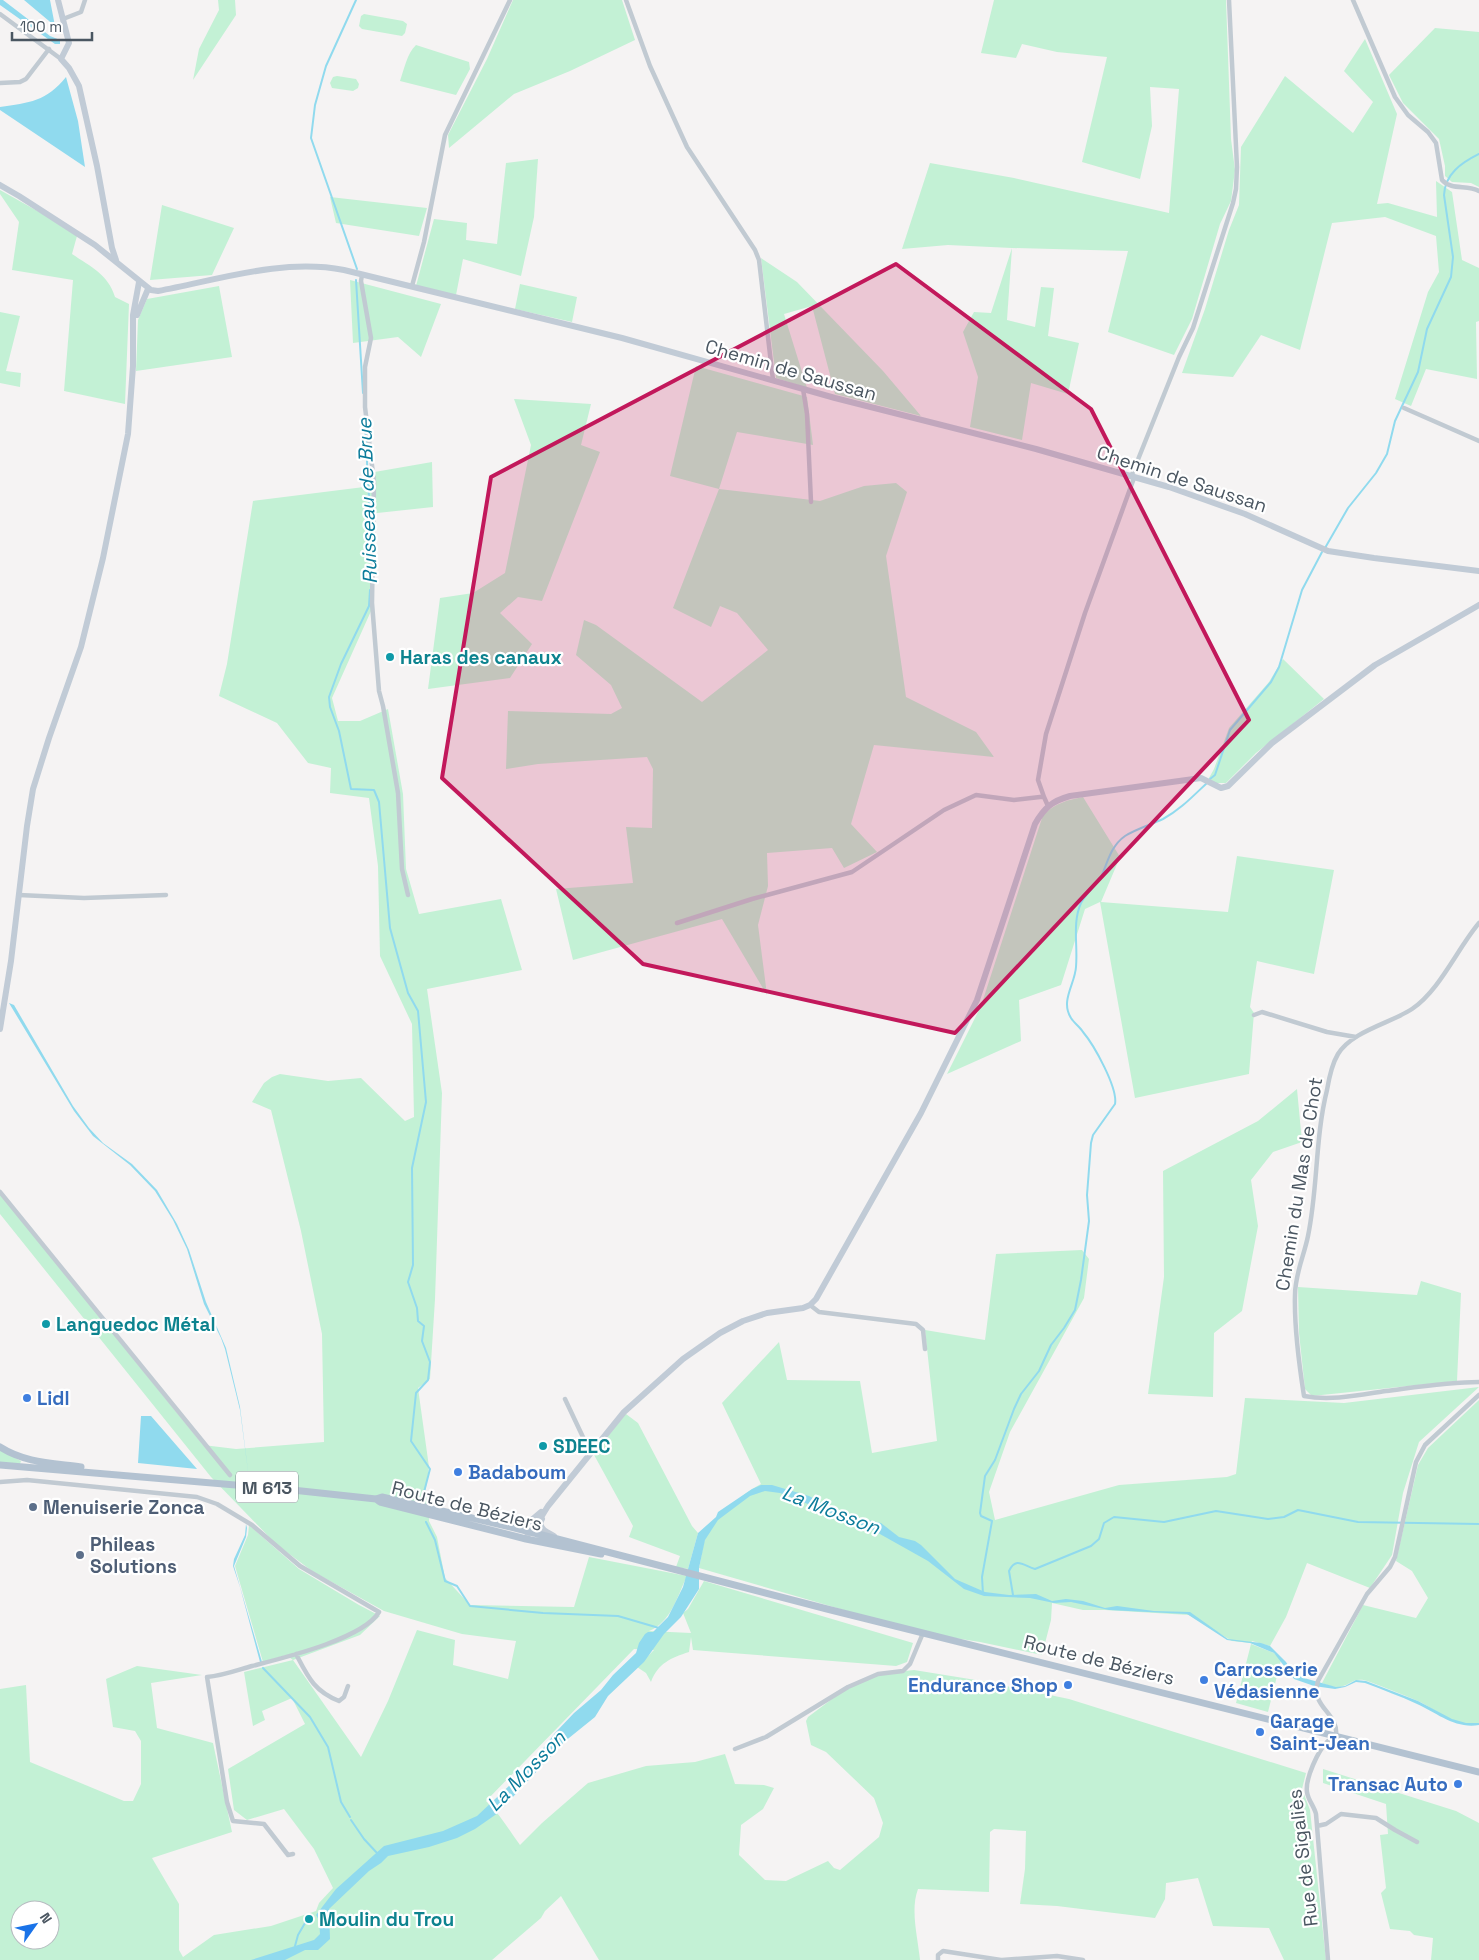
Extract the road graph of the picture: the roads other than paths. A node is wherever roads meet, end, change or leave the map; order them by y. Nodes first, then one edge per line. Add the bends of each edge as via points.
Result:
1 (58, 0) edge
2 (85, 0) edge
3 (510, 0) edge
4 (626, 0) edge
5 (1229, 0) edge
6 (1353, 0) edge
7 (0, 14) edge
8 (63, 19) junction
9 (49, 49) junction
10 (61, 59) junction
11 (0, 84) edge
12 (0, 185) edge
13 (1479, 191) edge
14 (112, 248) junction
15 (100, 249) junction
16 (115, 258) junction
17 (362, 275) junction
18 (139, 282) junction
19 (412, 286) junction
20 (148, 289) junction
21 (133, 333) junction
22 (773, 380) junction
23 (803, 389) junction
24 (1404, 408) dead end
25 (1479, 441) edge
26 (1132, 477) junction
27 (811, 502) dead end
28 (1479, 571) edge
29 (1479, 605) edge
30 (1044, 797) junction
31 (1048, 806) junction
32 (19, 895) junction
33 (166, 895) dead end
34 (408, 895) dead end
35 (677, 923) dead end
36 (1479, 923) edge
37 (1254, 1015) dead end
38 (0, 1029) edge
39 (1357, 1037) junction
40 (0, 1192) edge
41 (810, 1305) junction
42 (925, 1349) dead end
43 (1479, 1382) edge
44 (1479, 1395) edge
45 (565, 1399) dead end
46 (0, 1447) edge
47 (590, 1452) junction
48 (0, 1465) edge
49 (230, 1475) dead end
50 (158, 1478) junction
51 (0, 1482) edge
52 (376, 1499) junction
53 (548, 1506) junction
54 (528, 1523) junction
55 (515, 1528) junction
56 (527, 1535) junction
57 (561, 1540) junction
58 (619, 1556) junction
59 (923, 1633) junction
60 (296, 1654) junction
61 (348, 1686) dead end
62 (1338, 1737) junction
63 (735, 1749) dead end
64 (1479, 1772) edge
65 (1317, 1826) junction
66 (1417, 1842) dead end
67 (293, 1854) dead end
68 (938, 1960) edge
69 (1002, 1960) edge
70 (1084, 1960) edge
71 (1328, 1960) edge

1 - 8 street
2 - 8 street via 82,12
3 - 19 street via 445,135
4 - 22 street via 650,66 688,147 759,260
5 - 26 street via 1236,189 1193,328
6 - 13 street via 1395,97 1408,115 1436,142 1445,184
7 - 9 street
8 - 10 street via 69,43
9 - 10 street
9 - 11 street via 26,79
10 - 14 street via 80,86
12 - 15 street
14 - 15 street
14 - 16 street
15 - 16 street
16 - 18 street
17 - 19 street, Chemin de Saussan
17 - 20 street, Chemin de Saussan via 326,266 281,267 158,291
17 - 34 street via 370,338 365,366 365,407 374,482 372,604 379,691 398,793 402,869
18 - 20 street
18 - 21 street
19 - 22 street, Chemin de Saussan
20 - 21 street via 137,312
21 - 32 street via 128,434 103,558 81,647 33,789
22 - 23 street, Chemin de Saussan
23 - 26 street, Chemin de Saussan
23 - 27 street
24 - 25 street
26 - 28 street, Chemin de Saussan via 1245,514 1328,551
26 - 30 street via 1046,734 1038,780
29 - 31 street via 1368,670 1272,743 1228,786 1220,788 1201,778 1070,796
30 - 31 street
30 - 35 street via 1014,800 976,795 944,810 852,872
31 - 41 street via 1035,824 977,1000 921,1113 828,1280
32 - 33 street via 85,898
32 - 38 street
36 - 39 street, Chemin du Mas de Chot via 1437,983 1418,1004
37 - 39 street via 1262,1012 1327,1032
39 - 43 street, Chemin du Mas de Chot via 1338,1054 1328,1081 1318,1133 1308,1236 1295,1288 1304,1396 1318,1399
40 - 49 street
41 - 42 street via 819,1312 916,1324 923,1330
41 - 47 street via 743,1321 708,1341 624,1412
44 - 62 street via 1424,1445 1416,1462 1392,1562 1367,1594 1318,1681 1318,1701 1335,1724
45 - 47 street
46 - 50 main road, M 613 via 28,1460
47 - 53 street
48 - 50 main road, M 613
50 - 52 main road, M 613
51 - 60 street via 27,1480 197,1496 252,1524 300,1566 379,1612 373,1621 360,1629
52 - 55 main road, Route de Béziers / M 613 via 382,1497
52 - 56 main road, Route de Béziers / M 613
53 - 54 street
53 - 56 street
53 - 57 street via 541,1528
54 - 55 street
54 - 56 street
55 - 56 main road, Route de Béziers / M 613
56 - 57 main road, Route de Béziers / M 613
56 - 58 main road, Route de Béziers / M 613
57 - 58 main road, Route de Béziers / M 613
58 - 59 main road, Route de Béziers / M 613
59 - 62 main road, Route de Béziers / M 613
59 - 63 street via 910,1664 903,1671 878,1674 848,1687 766,1737
60 - 61 street via 310,1681 324,1694 339,1700 344,1697
60 - 67 street via 207,1677 227,1802 233,1821 264,1824 288,1855
62 - 64 main road, Route de Béziers / M 613
62 - 65 street, Rue de Sigaliès via 1336,1742 1328,1741 1321,1748 1307,1784
65 - 66 street via 1341,1814 1376,1818
65 - 71 street, Rue de Sigaliès
68 - 69 street via 943,1951
69 - 70 street via 1057,1956

